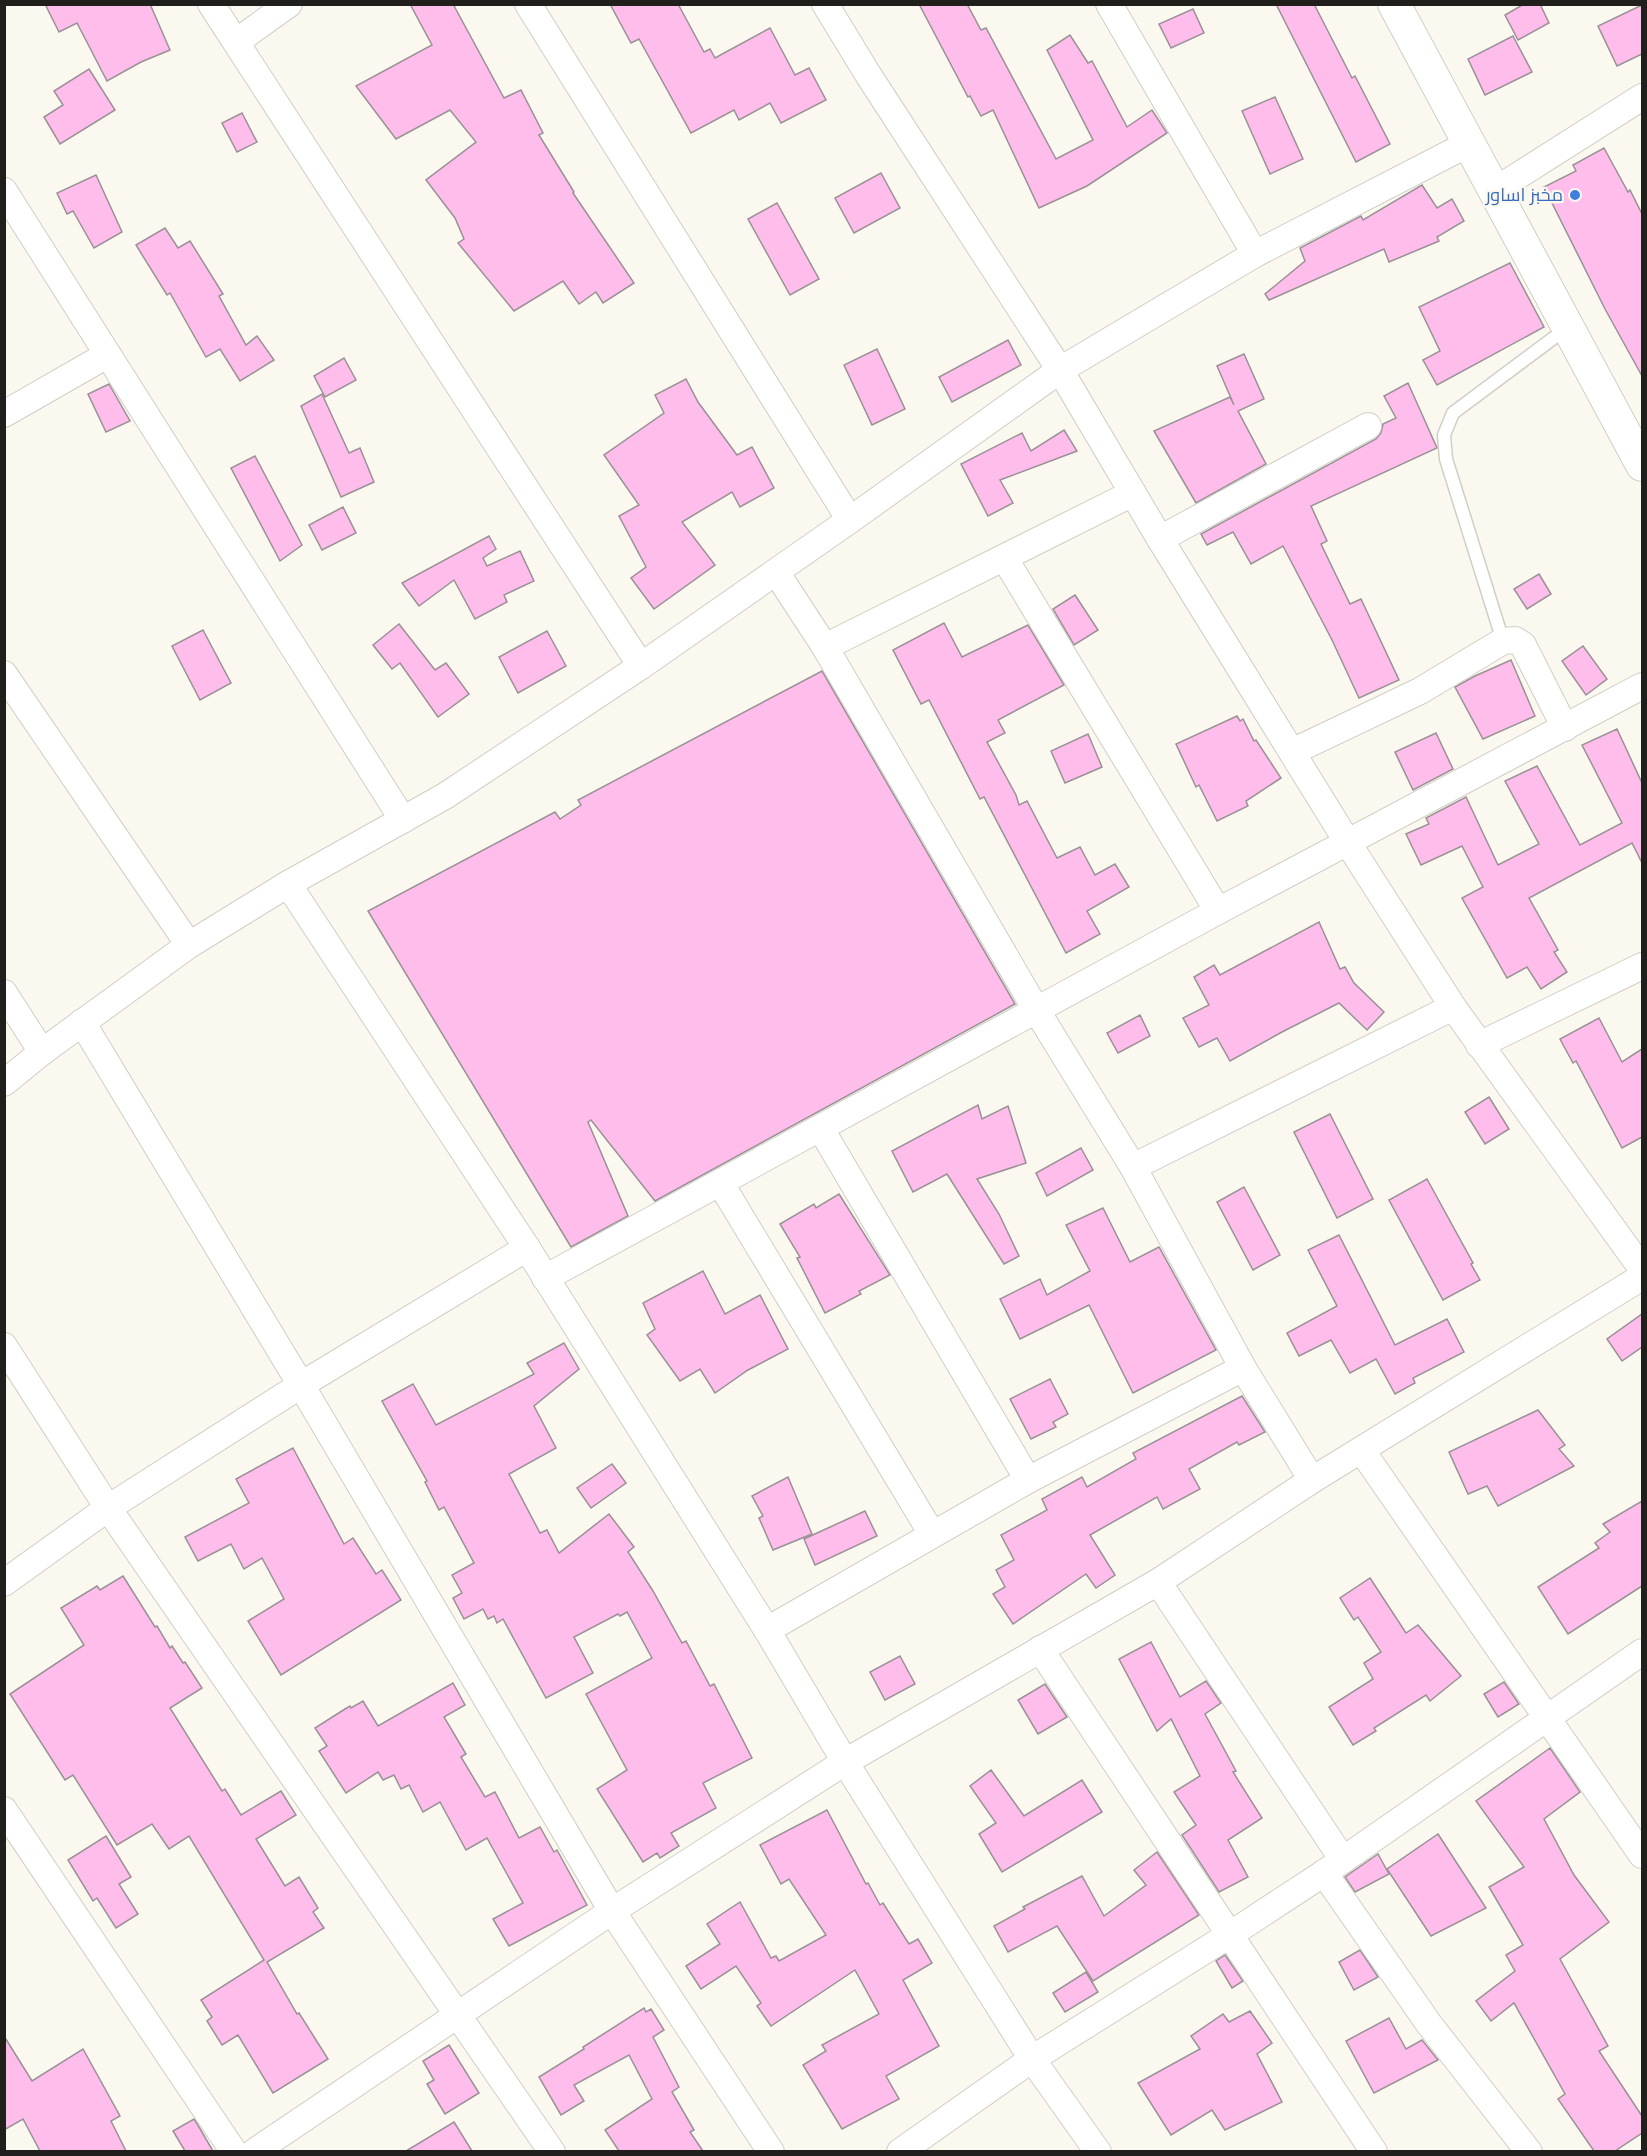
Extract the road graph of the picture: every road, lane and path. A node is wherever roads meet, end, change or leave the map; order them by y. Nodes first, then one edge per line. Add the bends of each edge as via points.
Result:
1 (211, 4) edge
2 (289, 4) edge
3 (528, 4) edge
4 (825, 4) edge
5 (1109, 4) edge
6 (1394, 4) edge
7 (236, 42) junction
8 (1642, 97) edge
9 (1468, 144) junction
10 (4, 191) edge
11 (1494, 191) junction
12 (1255, 254) junction
13 (1568, 327) junction
14 (107, 355) junction
15 (1060, 370) junction
16 (4, 414) edge
17 (1368, 426) dead end
18 (1640, 455) edge
19 (1133, 494) junction
20 (850, 520) junction
21 (1160, 539) junction
22 (1005, 559) junction
23 (776, 572) junction
24 (1503, 641) junction
25 (825, 647) junction
26 (640, 666) junction
27 (4, 674) edge
28 (1642, 686) edge
29 (1565, 728) junction
30 (1292, 752) junction
31 (404, 820) junction
32 (1348, 843) junction
33 (288, 884) junction
34 (1218, 910) junction
35 (189, 945) junction
36 (1642, 966) edge
37 (4, 993) edge
38 (1453, 1007) junction
39 (1037, 1011) junction
40 (82, 1022) junction
41 (1479, 1045) junction
42 (42, 1052) junction
43 (4, 1083) edge
44 (820, 1129) junction
45 (1132, 1167) junction
46 (721, 1184) junction
47 (527, 1248) junction
48 (1642, 1269) edge
49 (1642, 1277) edge
50 (545, 1278) junction
51 (4, 1346) edge
52 (1243, 1368) junction
53 (301, 1384) junction
54 (1362, 1451) junction
55 (1028, 1480) junction
56 (1312, 1480) junction
57 (108, 1508) junction
58 (932, 1534) junction
59 (1158, 1582) junction
60 (4, 1583) edge
61 (767, 1630) junction
62 (1040, 1649) junction
63 (1642, 1652) edge
64 (1546, 1717) junction
65 (845, 1762) junction
66 (4, 1810) edge
67 (1642, 1855) edge
68 (1334, 1867) junction
69 (612, 1911) junction
70 (1231, 1934) junction
71 (458, 2015) junction
72 (1032, 2059) junction
73 (234, 2151) edge
74 (254, 2151) edge
75 (552, 2151) edge
76 (771, 2151) edge
77 (900, 2151) edge
78 (1098, 2151) edge
79 (1374, 2151) edge
80 (1529, 2151) edge

1 - 7 street
2 - 7 street
3 - 20 street
4 - 15 street
5 - 12 street
6 - 9 street
7 - 26 street
8 - 11 street
9 - 11 street
9 - 12 street
10 - 14 street
11 - 13 street
12 - 15 street
13 - 18 street
13 - 24 lane via 1453,413 1444,435 1446,459
14 - 16 street
14 - 31 street
15 - 19 street
15 - 20 street
17 - 21 street
19 - 21 street
19 - 22 street
20 - 23 street
21 - 30 street
22 - 25 street
22 - 34 street
23 - 25 street
23 - 26 street
24 - 29 street via 1515,640 1522,645
24 - 30 street via 1420,691
25 - 39 street
26 - 31 street
27 - 35 street
28 - 29 street
29 - 32 street
30 - 32 street
31 - 33 street
32 - 34 street
32 - 38 street
33 - 35 street
33 - 47 street
34 - 39 street
35 - 40 street
36 - 41 street
37 - 42 street
38 - 41 street
38 - 45 street
39 - 44 street
39 - 45 street
40 - 42 street
40 - 53 street
41 - 48 street
42 - 43 street
44 - 46 street
44 - 55 street
45 - 52 street
46 - 50 street
46 - 58 street
47 - 50 street
47 - 53 street
49 - 54 street
50 - 61 street
51 - 57 street
52 - 55 street
52 - 56 street
53 - 57 street
53 - 69 street
54 - 56 street
54 - 64 street
55 - 58 street
56 - 59 street
57 - 60 street
57 - 71 street
58 - 61 street
59 - 62 street
59 - 68 street
61 - 65 street
62 - 65 street
62 - 70 street
63 - 64 street
64 - 67 street
64 - 68 street
65 - 69 street
65 - 72 street
66 - 73 street
68 - 70 street
68 - 80 street via 1429,2024
69 - 71 street
69 - 76 street
70 - 72 street
70 - 79 street
71 - 74 street
71 - 75 street
72 - 77 street
72 - 78 street

